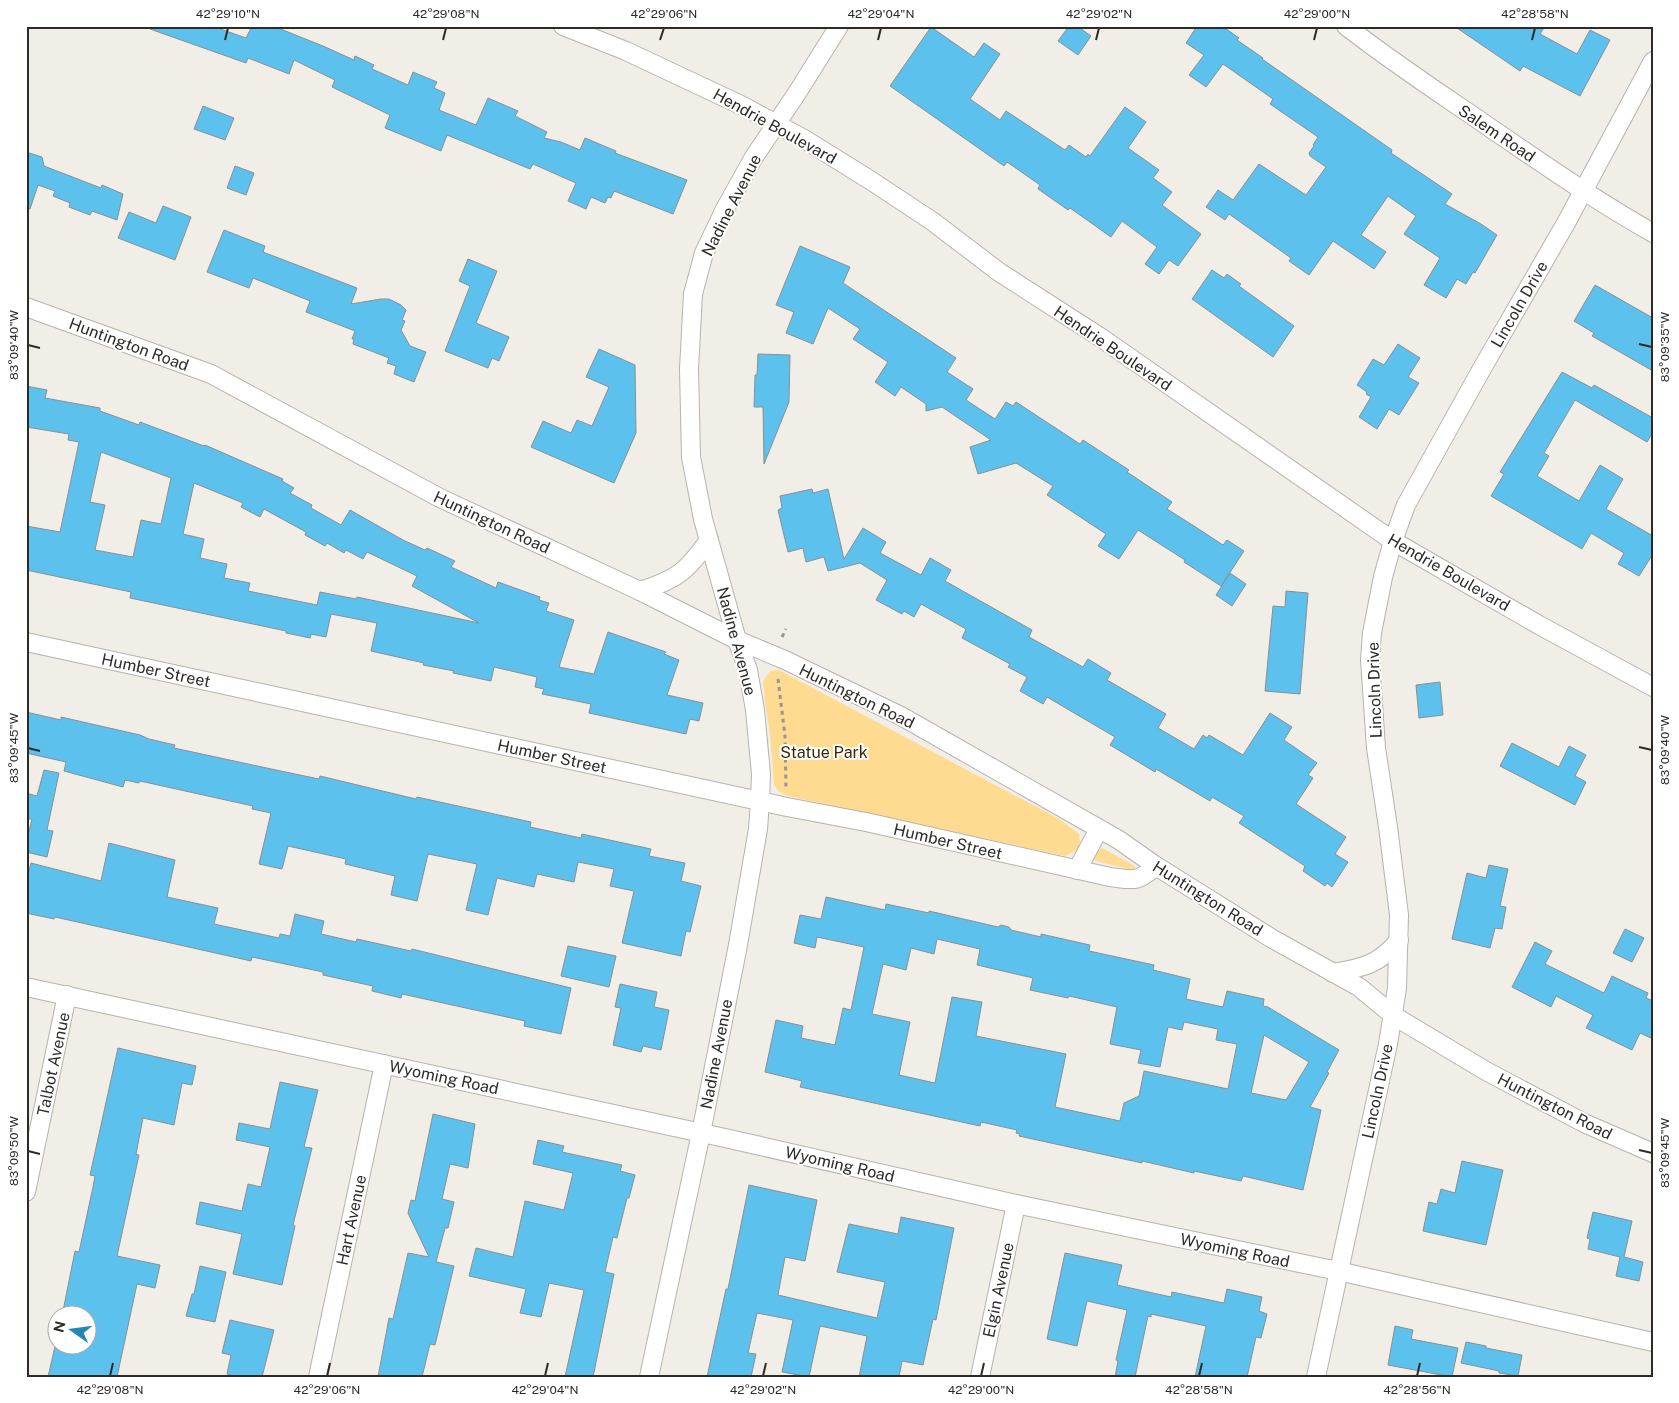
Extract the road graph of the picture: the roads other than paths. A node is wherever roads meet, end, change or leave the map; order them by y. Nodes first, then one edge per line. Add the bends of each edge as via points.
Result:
1 (563, 26) edge
2 (839, 26) edge
3 (1346, 26) edge
4 (1653, 61) edge
5 (776, 124) junction
6 (1583, 191) junction
7 (1653, 233) edge
8 (26, 307) edge
9 (709, 540) junction
10 (1393, 541) junction
11 (640, 591) junction
12 (737, 640) junction
13 (26, 642) edge
14 (1653, 687) edge
15 (760, 801) junction
16 (1099, 829) junction
17 (1156, 866) junction
18 (1077, 870) junction
19 (1399, 940) junction
20 (1334, 973) junction
21 (26, 987) edge
22 (67, 995) junction
23 (1394, 1016) junction
24 (384, 1064) junction
25 (701, 1133) junction
26 (1653, 1153) edge
27 (26, 1192) edge
28 (1016, 1204) junction
29 (1338, 1271) junction
30 (1653, 1342) edge
31 (318, 1377) edge
32 (649, 1377) edge
33 (980, 1377) edge
34 (1316, 1377) edge

1 - 5 street, Hendrie Boulevard via 626,51
2 - 5 street, Nadine Avenue
3 - 6 street, Salem Road
4 - 6 street, Lincoln Drive
5 - 9 street, Nadine Avenue via 725,209 704,253 694,294 689,369 691,457
5 - 10 street, Hendrie Boulevard via 932,221 999,272 1100,337
6 - 7 street, Salem Road
6 - 10 street, Lincoln Drive via 1406,505
8 - 11 street, Huntington Road via 211,374 440,498
9 - 11 street via 691,565 672,579
9 - 12 street, Nadine Avenue
10 - 14 street, Hendrie Boulevard
10 - 19 street, Lincoln Drive via 1376,604 1370,660 1376,748 1399,915
11 - 12 street, Huntington Road
12 - 15 street, Nadine Avenue via 748,670 755,710
12 - 16 street, Huntington Road via 901,716
13 - 15 street, Humber Street
15 - 18 street, Humber Street
15 - 25 street, Nadine Avenue via 738,945
16 - 17 street, Huntington Road
16 - 18 street
17 - 18 street, Humber Street via 1134,880
17 - 20 street, Huntington Road via 1270,938
19 - 20 street via 1379,960 1363,968
19 - 23 street, Lincoln Drive
20 - 23 street, Huntington Road
21 - 22 street, Wyoming Road
22 - 24 street, Wyoming Road
22 - 27 street, Talbot Avenue
23 - 26 street, Huntington Road via 1584,1124
23 - 29 street, Lincoln Drive
24 - 25 street, Wyoming Road
24 - 31 street, Hart Avenue
25 - 28 street, Wyoming Road
25 - 32 street, Nadine Avenue
28 - 29 street, Wyoming Road
28 - 33 street, Elgin Avenue
29 - 30 street, Wyoming Road
29 - 34 street, Lincoln Drive

